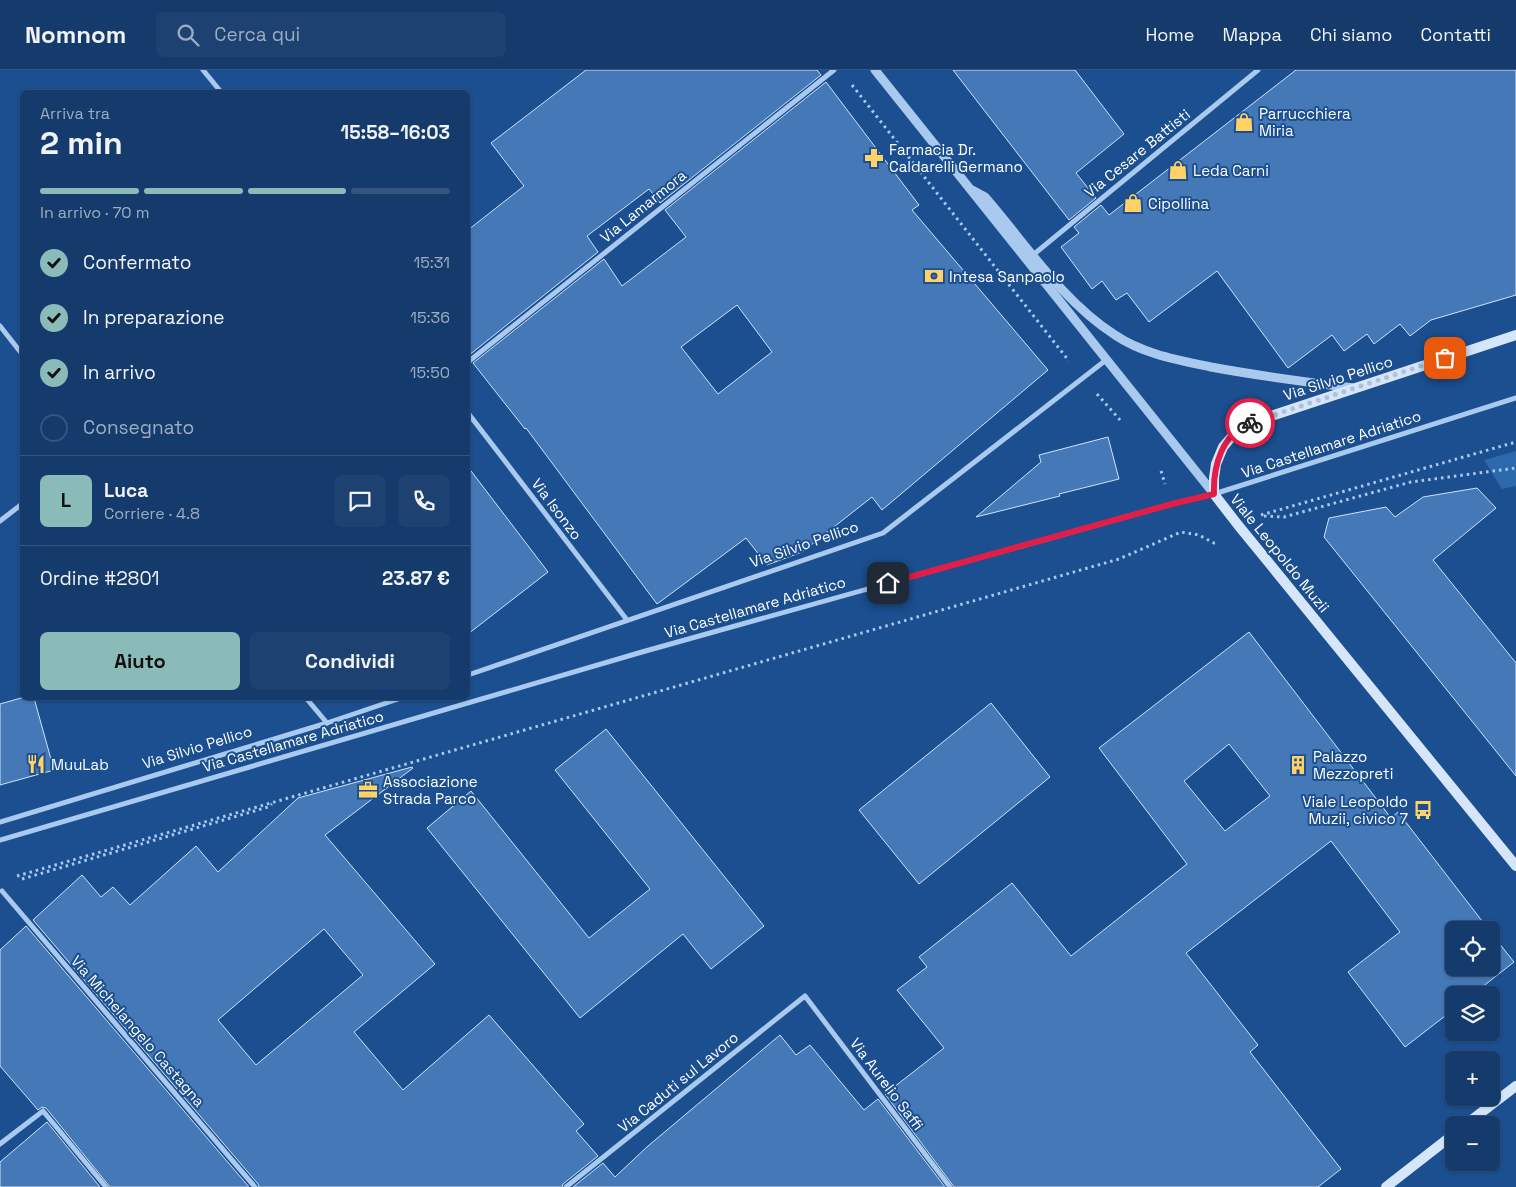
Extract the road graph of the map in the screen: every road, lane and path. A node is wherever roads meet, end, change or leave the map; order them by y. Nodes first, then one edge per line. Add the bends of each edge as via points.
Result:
1 (203, 70) edge
2 (834, 70) edge
3 (875, 70) edge
4 (1258, 70) edge
5 (851, 85) dead end
6 (219, 90) edge
7 (968, 187) junction
8 (1033, 255) junction
9 (0, 326) edge
10 (1516, 334) edge
11 (20, 351) edge
12 (470, 360) edge
13 (1106, 360) junction
14 (1083, 378) junction
15 (1354, 388) junction
16 (1516, 398) edge
17 (470, 416) edge
18 (1121, 421) dead end
19 (1516, 442) edge
20 (1159, 464) dead end
21 (1516, 468) edge
22 (1214, 494) junction
23 (1172, 504) junction
24 (20, 506) edge
25 (0, 521) edge
26 (1217, 543) dead end
27 (626, 620) junction
28 (470, 674) edge
29 (308, 700) edge
30 (395, 700) edge
31 (327, 723) junction
32 (274, 802) junction
33 (0, 822) edge
34 (0, 840) edge
35 (1516, 866) edge
36 (10, 878) dead end
37 (19, 880) dead end
38 (2, 891) dead end
39 (805, 996) joint
40 (1516, 1086) edge
41 (1478, 1116) edge
42 (1445, 1141) edge
43 (0, 1144) edge
44 (106, 1187) edge
45 (255, 1187) edge
46 (566, 1187) edge
47 (950, 1187) edge
48 (1386, 1187) edge

1 - 6 street
2 - 12 street, Via Lamarmora
3 - 7 street, Viale Leopoldo Muzii
4 - 8 street, Via Cesare Battisti
5 - 14 path
7 - 8 street, Viale Leopoldo Muzii via 985,197
7 - 13 street, Viale Leopoldo Muzii
8 - 15 street, Viale Leopoldo Muzii via 1056,283 1090,315 1114,335 1142,350 1258,376
9 - 11 street
10 - 15 main road, Via Silvio Pellico
13 - 14 street, Via Silvio Pellico
13 - 22 street, Viale Leopoldo Muzii
14 - 18 path
14 - 27 street, Via Silvio Pellico via 883,533
15 - 22 main road, Via Silvio Pellico via 1247,424 1235,433 1223,447 1216,464
16 - 22 street, Via Castellamare Adriatico
17 - 27 street, Via Isonzo
19 - 21 path via 1258,516 1284,517 1411,482
20 - 23 path
22 - 23 street, Via Castellamare Adriatico
22 - 35 main road, Viale Leopoldo Muzii
23 - 34 street, Via Castellamare Adriatico via 642,652
24 - 25 street
26 - 32 path via 1199,534 1181,532 1120,559
27 - 28 street, Via Silvio Pellico
29 - 31 street
30 - 31 street, Via Silvio Pellico
31 - 33 street, Via Silvio Pellico
32 - 36 path
32 - 37 path via 268,807
38 - 45 street, Via Michelangelo Castagna
39 - 46 street, Via Caduti sul Lavoro
39 - 47 street, Via Aurelio Saffi
40 - 41 main road
42 - 48 main road
43 - 44 street via 43,1111

